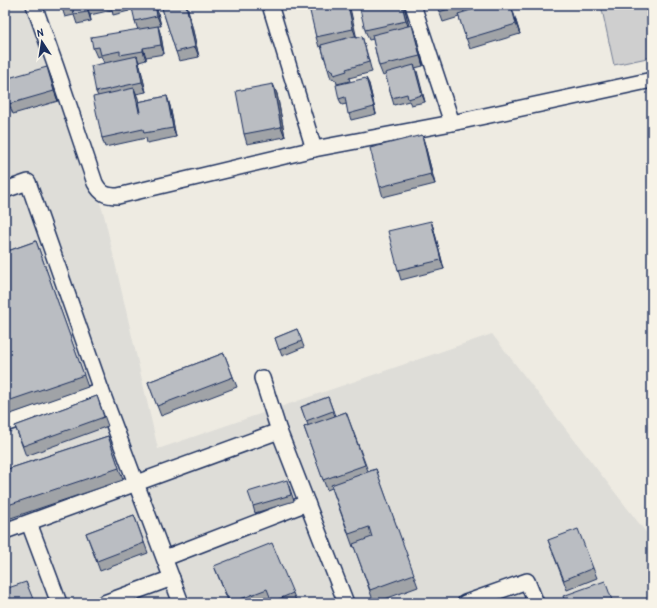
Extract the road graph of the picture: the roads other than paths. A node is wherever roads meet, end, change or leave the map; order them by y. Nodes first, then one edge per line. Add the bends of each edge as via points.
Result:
1 (34, 5) edge
2 (270, 5) edge
3 (413, 5) edge
4 (652, 80) edge
5 (452, 123) junction
6 (314, 148) junction
7 (5, 190) edge
8 (262, 378) dead end
9 (101, 390) junction
10 (5, 424) edge
11 (279, 431) junction
12 (137, 483) junction
13 (308, 502) junction
14 (29, 522) junction
15 (5, 531) edge
16 (165, 558) junction
17 (172, 578) junction
18 (59, 603) edge
19 (104, 603) edge
20 (181, 603) edge
21 (346, 603) edge
22 (465, 603) edge
23 (536, 603) edge

1 - 6 street via 95,183 103,194 118,196
2 - 6 street
3 - 5 street
4 - 5 street
5 - 6 street
7 - 9 street via 28,182
8 - 11 street
9 - 10 street
9 - 12 street
11 - 12 street
11 - 13 street
12 - 14 street
12 - 16 street
13 - 16 street
13 - 21 street
14 - 15 street
14 - 18 street
16 - 17 street
17 - 19 street
17 - 20 street
22 - 23 street via 527,581

